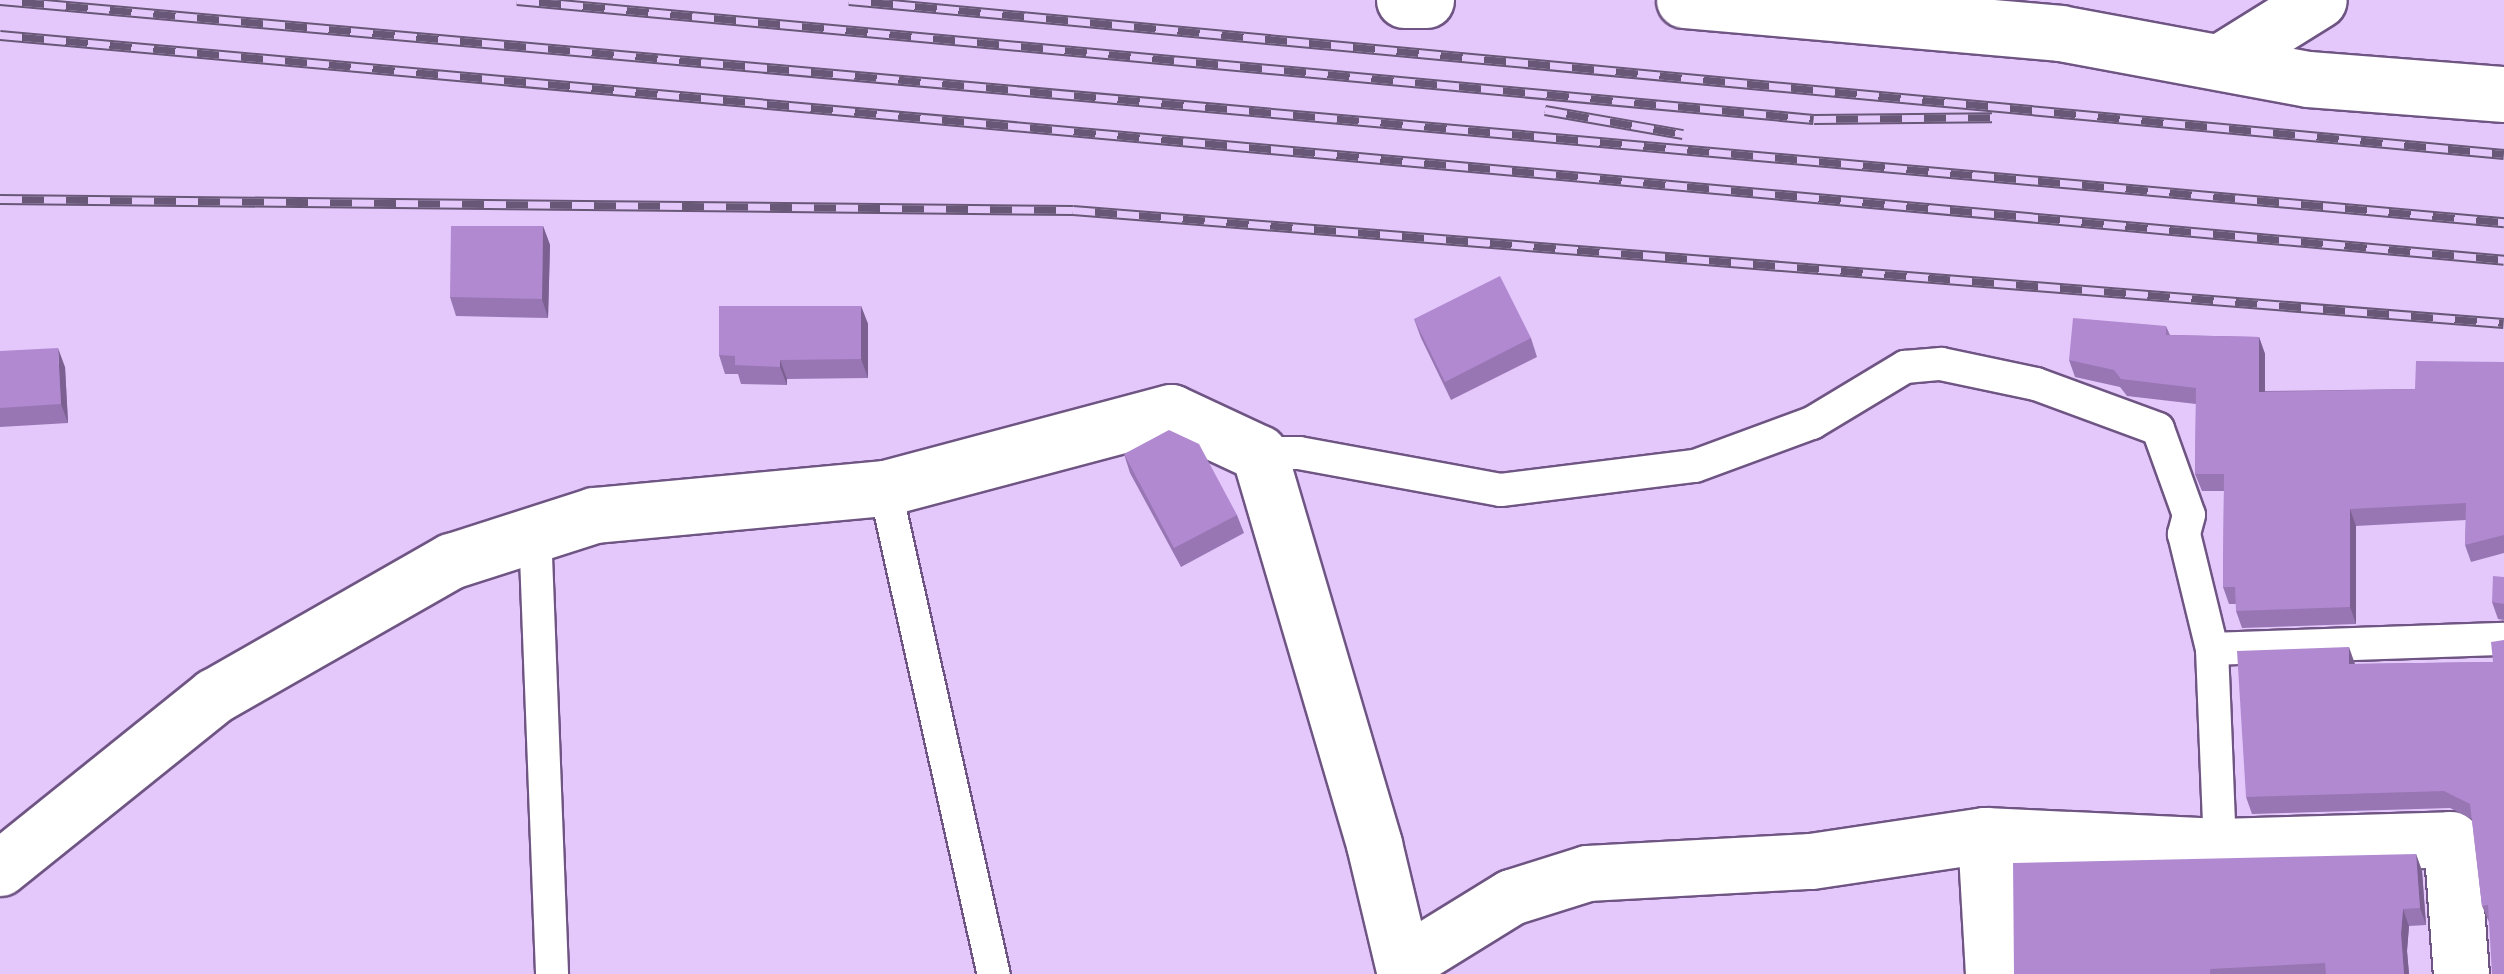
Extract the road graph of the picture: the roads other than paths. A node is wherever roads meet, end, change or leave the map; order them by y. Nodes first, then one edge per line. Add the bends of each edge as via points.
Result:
1 (1404, 0) edge
2 (1426, 0) edge
3 (1684, 0) edge
4 (2319, 0) edge
5 (2074, 19) edge
6 (2222, 62) junction
7 (2504, 94) edge
8 (1258, 453) junction
9 (884, 488) junction
10 (534, 530) junction
11 (2504, 640) edge
12 (2212, 649) junction
13 (1984, 835) junction
14 (2220, 846) junction
15 (0, 868) edge
16 (1404, 968) edge
17 (552, 974) edge
18 (994, 974) edge
19 (1993, 974) edge
20 (2461, 974) edge

1 - 2 street
3 - 5 street
4 - 6 street
5 - 6 street
6 - 7 street via 2308,79
8 - 9 street via 1171,412
8 - 12 lane via 1299,453 1502,490 1694,466 1812,423 1905,367 1957,367 2036,384 2158,429 2189,516 2184,534
8 - 16 street
9 - 10 street via 594,515
9 - 18 lane
10 - 15 street via 451,561 231,686 162,733
10 - 17 lane
11 - 12 lane
12 - 14 lane
13 - 14 street
13 - 16 street via 1811,861 1587,873 1510,896
13 - 19 street
14 - 20 street via 2451,839

